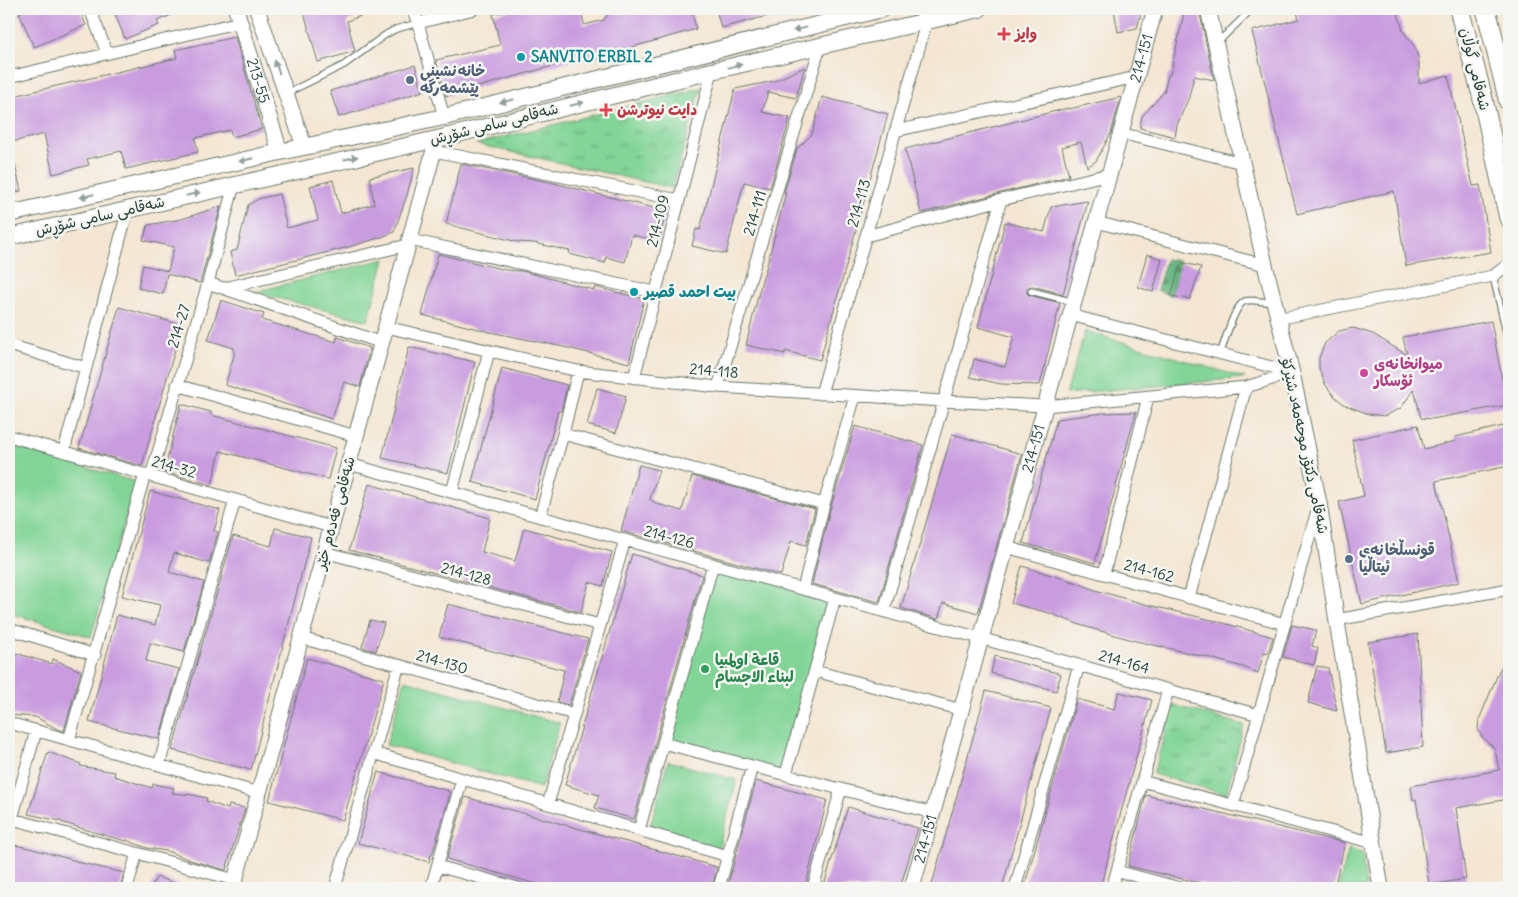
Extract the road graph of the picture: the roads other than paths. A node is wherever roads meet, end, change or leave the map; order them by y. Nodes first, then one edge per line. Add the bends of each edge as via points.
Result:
1 (90, 9) edge
2 (257, 9) edge
3 (412, 9) edge
4 (474, 9) edge
5 (882, 9) edge
6 (979, 9) edge
7 (1154, 9) edge
8 (1208, 9) edge
9 (1252, 9) edge
10 (1459, 9) edge
11 (1486, 9) edge
12 (238, 15) edge
13 (927, 20) junction
14 (418, 23) junction
15 (1216, 43) junction
16 (820, 46) junction
17 (107, 53) junction
18 (712, 71) junction
19 (9, 77) edge
20 (1136, 77) junction
21 (286, 93) junction
22 (1509, 102) edge
23 (444, 117) junction
24 (896, 131) junction
25 (1120, 133) junction
26 (436, 145) junction
27 (304, 146) junction
28 (280, 152) junction
29 (1242, 163) junction
30 (1109, 174) junction
31 (234, 185) junction
32 (679, 200) junction
33 (1000, 200) junction
34 (128, 209) junction
35 (9, 214) edge
36 (1509, 218) edge
37 (1096, 222) junction
38 (866, 236) junction
39 (9, 237) edge
40 (409, 243) junction
41 (1509, 264) edge
42 (1264, 265) junction
43 (1493, 276) junction
44 (208, 283) junction
45 (224, 288) junction
46 (1031, 291) dead end
47 (656, 292) junction
48 (1273, 303) junction
49 (1072, 309) junction
50 (1277, 319) junction
51 (386, 327) junction
52 (382, 343) junction
53 (1509, 344) edge
54 (9, 345) edge
55 (489, 350) junction
56 (1220, 354) junction
57 (86, 368) junction
58 (578, 371) junction
59 (1292, 372) junction
60 (634, 378) junction
61 (177, 386) junction
62 (718, 387) junction
63 (1246, 387) junction
64 (821, 394) junction
65 (855, 396) junction
66 (1148, 397) junction
67 (943, 402) junction
68 (1045, 406) junction
69 (563, 434) junction
70 (9, 436) edge
71 (356, 436) junction
72 (64, 451) junction
73 (349, 464) junction
74 (148, 475) junction
75 (452, 492) junction
76 (235, 500) junction
77 (1320, 503) junction
78 (824, 504) junction
79 (540, 516) junction
80 (331, 527) junction
81 (625, 540) junction
82 (1006, 548) junction
83 (324, 552) junction
84 (712, 564) junction
85 (1104, 574) junction
86 (803, 589) junction
87 (1509, 589) edge
88 (835, 598) junction
89 (1190, 598) junction
90 (884, 612) junction
91 (1336, 620) junction
92 (1285, 624) junction
93 (600, 625) junction
94 (9, 629) edge
95 (301, 638) junction
96 (981, 638) junction
97 (95, 654) junction
98 (398, 665) junction
99 (1079, 665) junction
100 (814, 672) junction
101 (1168, 690) junction
102 (962, 710) junction
103 (574, 714) junction
104 (1259, 715) junction
105 (9, 723) edge
106 (36, 731) junction
107 (69, 740) junction
108 (663, 743) junction
109 (373, 753) junction
110 (159, 765) junction
111 (752, 766) junction
112 (786, 774) junction
113 (462, 779) junction
114 (1142, 782) junction
115 (841, 789) junction
116 (258, 793) junction
117 (548, 804) junction
118 (1233, 805) junction
119 (933, 813) junction
120 (10, 819) edge
121 (639, 830) junction
122 (1374, 844) junction
123 (137, 854) junction
124 (728, 856) junction
125 (437, 866) junction
126 (1117, 871) junction
127 (234, 884) edge
128 (127, 888) edge
129 (335, 888) edge
130 (431, 888) edge
131 (518, 888) edge
132 (719, 888) edge
133 (813, 888) edge
134 (912, 888) edge
135 (1015, 888) edge
136 (1112, 888) edge
137 (1180, 888) edge
138 (1381, 888) edge

1 - 17 street
21 -> 2 street, 213-55
3 - 14 street
4 - 14 street
5 -> 23 main road, شەقامی سامی شۆڕش
6 - 13 main road, شەقامی سامی شۆڕش
7 - 20 street, 214-151
8 - 15 street, شەقامی دکتۆر موحەمەد شێرکۆ
9 - 15 lane
10 - 36 main road, شەقامی گوڵان
11 - 22 main road, شەقامی گوڵان
12 - 17 street
12 - 28 street, 213-55
13 - 16 main road, شەقامی سامی شۆڕش
13 - 24 street, 214-113
14 - 21 lane via 396,29 344,65
14 - 23 street
15 - 29 street, شەقامی دکتۆر موحەمەد شێرکۆ
18 -> 16 main road, شەقامی سامی شۆڕش
16 - 62 street, 214-111
17 - 19 street
26 -> 18 main road, شەقامی سامی شۆڕش
18 - 32 street, 214-109
20 - 24 street
20 - 25 street, 214-151
21 - 27 street, 213-55
23 - 27 main road, شەقامی سامی شۆڕش
24 - 38 street, 214-113
25 - 29 street
25 - 30 street, 214-151
31 -> 26 main road, شەقامی سامی شۆڕش
26 - 32 street
26 - 40 street, شەقامی قەدەم خێر
27 - 28 main road, شەقامی سامی شۆڕش
28 -> 35 main road, شەقامی سامی شۆڕش
29 - 42 street, شەقامی دکتۆر موحەمەد شێرکۆ
30 - 33 street
30 - 37 street, 214-151
34 -> 31 main road, شەقامی سامی شۆڕش
31 - 44 street, 214-27
32 - 47 street, 214-109
33 - 38 street
33 - 67 street
34 - 39 main road, شەقامی سامی شۆڕش
34 - 57 street
37 - 42 street
37 - 49 street, 214-151
38 - 64 street, 214-113
40 - 45 street
40 - 47 street
40 - 51 street, شەقامی قەدەم خێر
41 - 43 street
42 - 48 street, شەقامی دکتۆر موحەمەد شێرکۆ
43 - 50 street
43 - 53 lane
44 - 45 street
44 - 61 street, 214-27
45 - 52 street
46 - 49 lane
47 - 60 street, 214-109
48 - 50 street, شەقامی دکتۆر موحەمەد شێرکۆ
48 - 56 lane via 1248,300 1241,303
49 - 56 street
49 - 68 street, 214-151
50 - 59 street, شەقامی دکتۆر موحەمەد شێرکۆ
51 - 52 street, شەقامی قەدەم خێر
51 - 55 street, 214-118
52 - 71 street, شەقامی قەدەم خێر
54 - 57 street
55 - 58 street, 214-118
55 - 75 street
56 - 59 street
57 - 72 street
58 - 60 street, 214-118
58 - 69 street
59 - 63 street, 214-118
59 - 77 street, شەقامی دکتۆر موحەمەد شێرکۆ
60 - 62 street, 214-118
61 - 71 street
61 - 74 street, 214-27
62 - 64 street, 214-118
63 - 66 street, 214-118
63 - 89 street
64 - 65 street, 214-118
65 - 67 street, 214-118
65 - 78 street
66 - 68 street, 214-118
66 - 85 street
67 - 68 street, 214-118
67 - 90 street
68 - 82 street, 214-151
69 - 78 street
69 - 79 street
70 - 72 street, 214-32
71 - 73 street, شەقامی قەدەم خێر
72 - 74 street, 214-32
73 - 75 street, 214-126
73 - 80 street, شەقامی قەدەم خێر
74 - 76 street, 214-32
74 - 97 street, 214-27
75 - 79 street, 214-126
76 - 80 street, 214-32
76 - 110 street
77 - 91 street, شەقامی دکتۆر موحەمەد شێرکۆ
77 - 92 street
78 - 86 street
79 - 81 street, 214-126
80 - 83 street, شەقامی قەدەم خێر
81 - 84 street, 214-126
81 - 93 street
82 - 85 street, 214-162
82 - 96 street, 214-151
83 - 93 street, 214-128
83 - 95 street, شەقامی قەدەم خێر
84 - 86 street, 214-126
84 - 108 street
85 - 89 street, 214-162
86 - 88 street, 214-126
87 - 91 street
88 - 90 street, 214-126
88 - 100 street
89 - 92 street, 214-162
90 - 96 street, 214-126
91 - 122 street, شەقامی دکتۆر موحەمەد شێرکۆ
92 - 104 street
93 - 103 street
94 - 97 street
95 - 98 street, 214-130
95 - 116 street, شەقامی قەدەم خێر
96 - 99 street, 214-164
96 - 102 street, 214-151
97 - 107 street, 214-27
98 - 103 street, 214-130
98 - 109 street
99 - 101 street, 214-164
99 - 135 street
100 - 102 street
100 - 112 street
101 - 104 street, 214-164
101 - 114 street
102 - 119 street, 214-151
103 - 117 street
104 - 118 street
105 - 106 street
106 - 107 street
106 - 120 street
107 - 110 street
108 - 111 street
108 - 121 street
109 - 113 street
109 - 129 street
110 - 116 street
111 - 112 street
111 - 124 street
112 - 115 street
113 - 117 street
113 - 125 street
114 - 118 street
114 - 126 street
115 - 119 street
115 - 133 street
116 - 127 street, شەقامی قەدەم خێر
117 - 121 street
118 - 122 street
119 - 134 street, 214-151
120 - 123 street
121 - 124 street
122 - 138 street, شەقامی دکتۆر موحەمەد شێرکۆ
123 - 127 street
123 - 128 street
124 - 132 street
125 - 130 street
125 - 131 street
126 - 136 street
126 - 137 street

